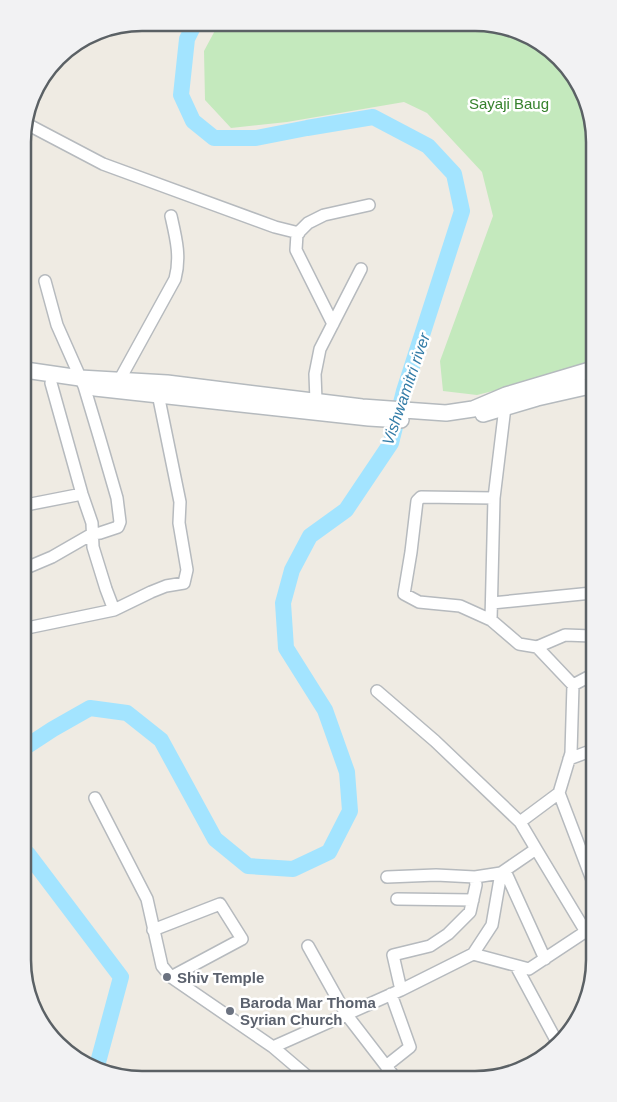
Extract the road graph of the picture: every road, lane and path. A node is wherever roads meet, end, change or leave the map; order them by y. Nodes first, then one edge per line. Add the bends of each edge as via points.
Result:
1 (32, 127) edge
2 (369, 205) dead end
3 (171, 216) dead end
4 (299, 232) junction
5 (361, 269) dead end
6 (45, 281) dead end
7 (333, 324) junction
8 (31, 371) edge
9 (586, 371) edge
10 (120, 379) junction
11 (31, 381) edge
12 (82, 382) junction
13 (51, 383) junction
14 (586, 387) edge
15 (158, 394) junction
16 (316, 401) junction
17 (506, 407) junction
18 (365, 413) junction
19 (446, 418) junction
20 (82, 494) junction
21 (494, 498) junction
22 (31, 505) edge
23 (92, 534) junction
24 (31, 566) edge
25 (586, 594) edge
26 (492, 603) junction
27 (114, 610) junction
28 (491, 620) junction
29 (31, 627) edge
30 (586, 636) edge
31 (537, 647) junction
32 (586, 678) edge
33 (573, 685) junction
34 (377, 691) dead end
35 (586, 753) edge
36 (569, 759) junction
37 (559, 793) junction
38 (95, 798) dead end
39 (520, 822) junction
40 (536, 849) junction
41 (586, 864) edge
42 (503, 872) junction
43 (387, 877) dead end
44 (475, 877) junction
45 (397, 899) dead end
46 (473, 900) junction
47 (586, 923) edge
48 (153, 930) junction
49 (586, 932) edge
50 (308, 946) dead end
51 (473, 954) junction
52 (545, 959) junction
53 (516, 966) junction
54 (171, 977) junction
55 (396, 992) junction
56 (346, 1014) junction
57 (554, 1037) edge
58 (273, 1047) junction
59 (389, 1070) edge
60 (300, 1071) edge

1 - 4 street via 103,164 275,227
2 - 4 street via 324,215
3 - 10 street via 179,251 175,279
4 - 7 street via 296,250
5 - 7 street
6 - 12 street via 56,325
7 - 16 street via 316,362
8 - 12 street
9 - 19 street via 506,395
10 - 12 street
10 - 16 street
11 - 13 street
12 - 13 street
12 - 15 street
12 - 23 street via 117,498 120,522 118,527
13 - 20 street
14 - 17 street
15 - 18 street
15 - 27 street via 180,502 179,523 187,570 184,584 166,586
16 - 18 street
17 - 19 street via 470,418
17 - 21 street
18 - 19 street
20 - 22 street
20 - 23 street via 92,523
21 - 26 street
21 - 28 street via 421,497 417,501 403,591 419,602 460,606
23 - 24 street via 52,558
23 - 27 street via 93,547
25 - 26 street
26 - 28 street
27 - 29 street
28 - 31 street via 519,644
30 - 31 street via 565,635
31 - 33 street
32 - 33 street
33 - 36 street
34 - 39 street
35 - 36 street
36 - 37 street
37 - 39 street
37 - 41 street
38 - 48 street via 147,899
39 - 40 street
40 - 42 street
40 - 47 street
42 - 44 street
42 - 51 street via 492,925
42 - 52 street
43 - 44 street
44 - 46 street
45 - 46 street
46 - 55 street via 470,912 448,934 430,946 393,955
48 - 54 street via 162,966
48 - 54 street via 220,904 242,939
49 - 52 street
50 - 56 street
51 - 53 street
51 - 55 street
52 - 53 street via 529,970
53 - 57 street
54 - 58 street
55 - 56 street
55 - 59 street via 410,1047
56 - 58 street
56 - 59 street
58 - 60 street

